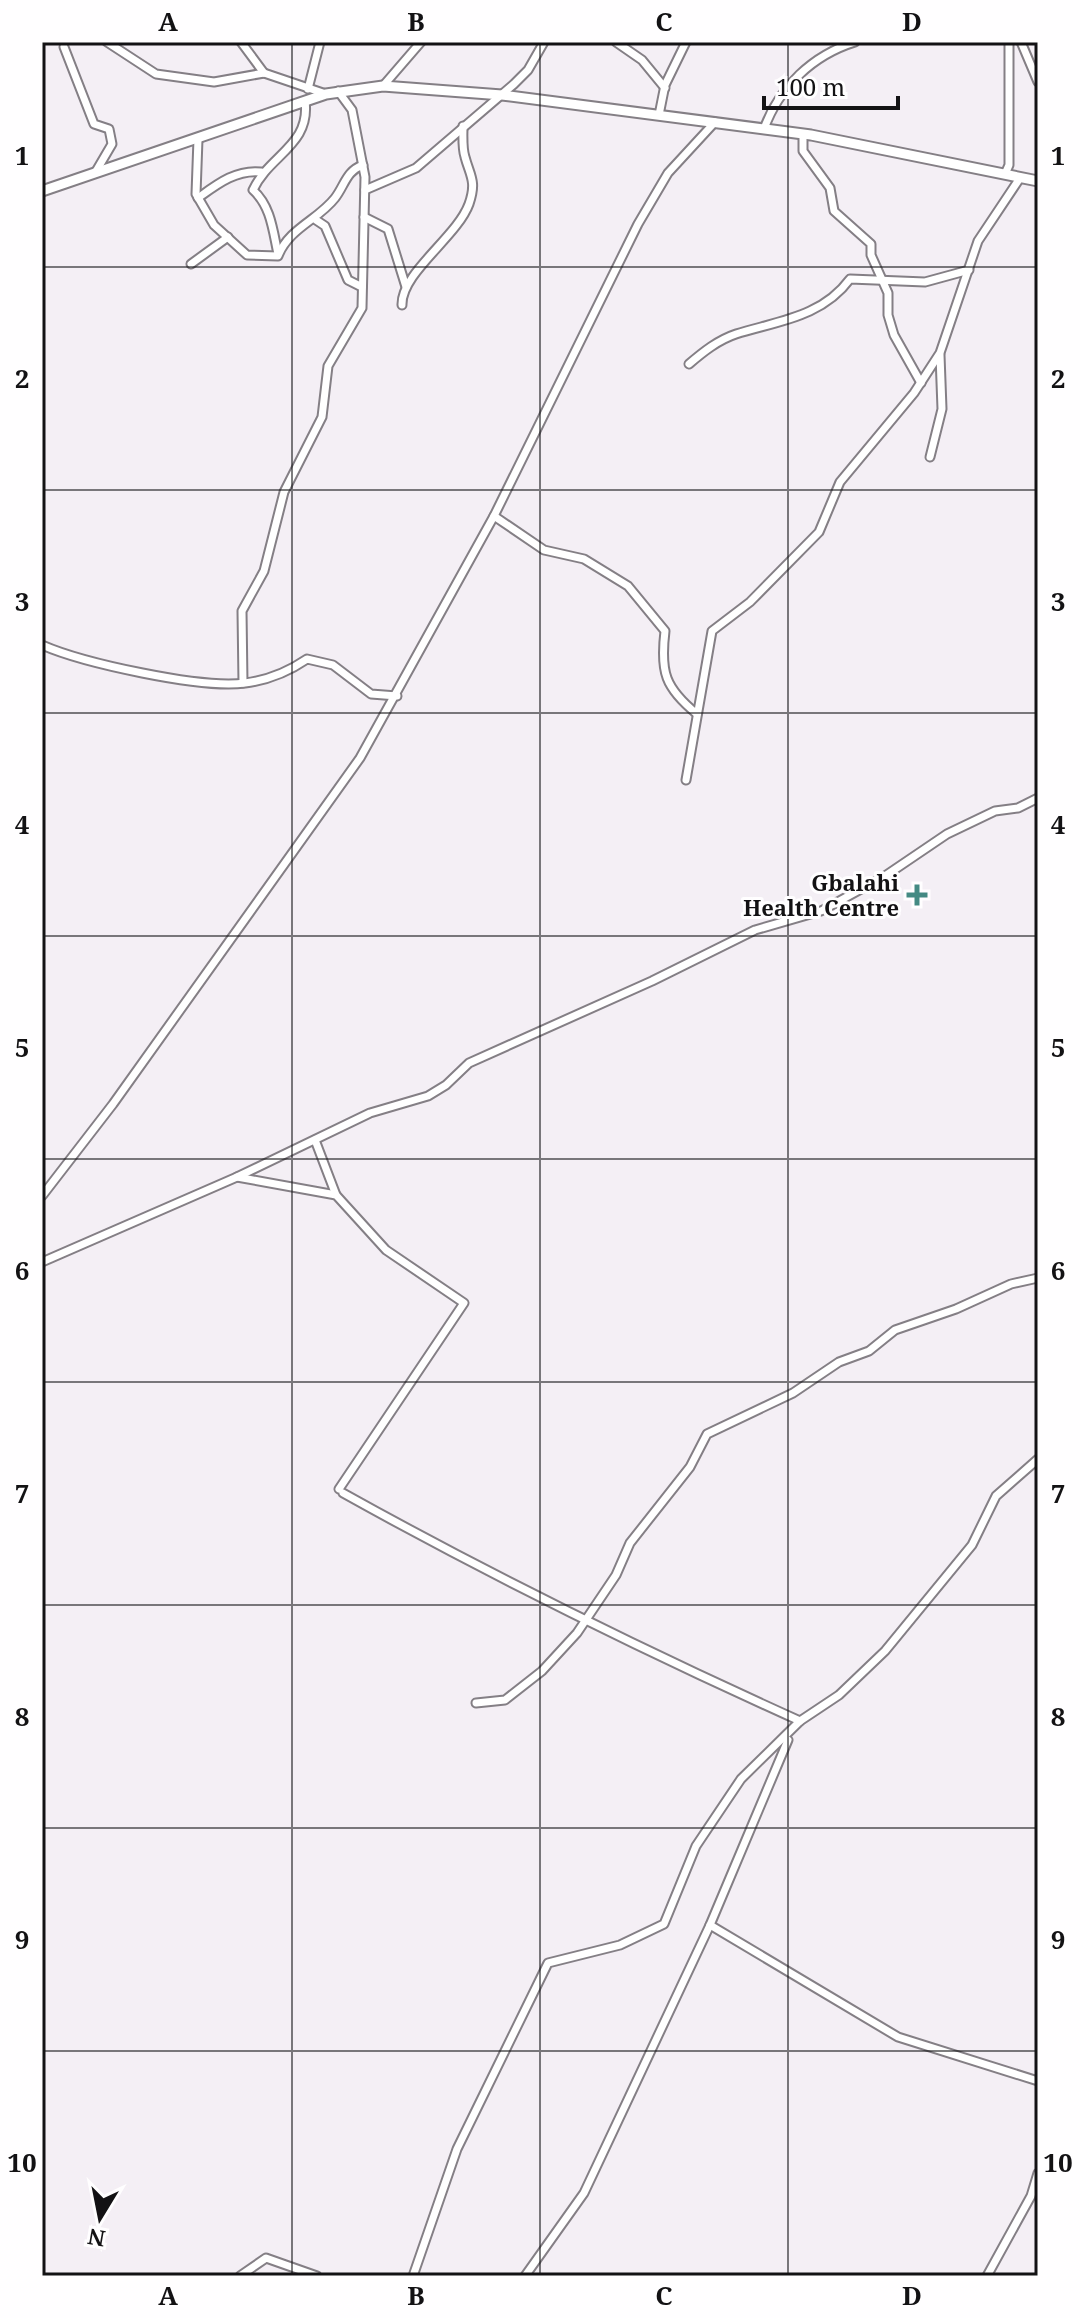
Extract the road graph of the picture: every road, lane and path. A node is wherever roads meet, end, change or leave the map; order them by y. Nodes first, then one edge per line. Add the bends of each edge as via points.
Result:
1 (107, 42) edge
2 (241, 42) edge
3 (320, 42) edge
4 (421, 42) edge
5 (544, 42) edge
6 (616, 42) edge
7 (686, 42) edge
8 (855, 42) edge
9 (1009, 42) edge
10 (1021, 42) edge
11 (64, 47) dead end
12 (264, 73) junction
13 (1038, 82) edge
14 (383, 86) junction
15 (665, 88) junction
16 (308, 89) junction
17 (338, 91) junction
18 (326, 94) junction
19 (502, 95) junction
20 (305, 101) junction
21 (659, 115) junction
22 (715, 122) junction
23 (463, 126) junction
24 (764, 129) junction
25 (803, 134) junction
26 (198, 139) junction
27 (363, 165) junction
28 (261, 172) junction
29 (95, 174) junction
30 (1005, 174) junction
31 (1020, 178) junction
32 (1038, 181) edge
33 (365, 190) junction
34 (42, 191) edge
35 (198, 198) junction
36 (364, 217) junction
37 (316, 220) junction
38 (228, 237) junction
39 (278, 256) junction
40 (191, 264) dead end
41 (969, 270) junction
42 (885, 282) junction
43 (362, 287) junction
44 (406, 287) junction
45 (402, 305) dead end
46 (940, 353) junction
47 (689, 364) dead end
48 (921, 383) junction
49 (930, 457) dead end
50 (494, 516) junction
51 (42, 645) edge
52 (243, 683) junction
53 (397, 696) junction
54 (697, 714) junction
55 (686, 780) dead end
56 (1038, 798) edge
57 (315, 1140) junction
58 (237, 1177) junction
59 (336, 1195) junction
60 (42, 1196) edge
61 (42, 1262) edge
62 (1038, 1278) edge
63 (1038, 1459) edge
64 (587, 1619) junction
65 (476, 1703) dead end
66 (800, 1721) junction
67 (790, 1734) junction
68 (710, 1925) junction
69 (1038, 2081) edge
70 (1038, 2173) edge
71 (240, 2276) edge
72 (317, 2276) edge
73 (413, 2276) edge
74 (525, 2276) edge
75 (987, 2276) edge

1 - 12 street via 146,69 167,76 214,82
2 - 12 street
3 - 16 street
4 - 14 street
5 - 19 street via 528,70
6 - 15 street via 642,60
7 - 15 street
8 - 24 street via 839,45 797,74
9 - 30 street
10 - 13 street
11 - 29 street via 94,124 109,129 112,144
12 - 16 street
14 - 17 street
14 - 19 street
15 - 21 street
16 - 18 street
17 - 18 street
17 - 27 street via 352,110
18 - 20 street
19 - 21 street
19 - 23 street
20 - 26 street
20 - 28 street via 308,119 297,137
21 - 22 street
22 - 24 street
22 - 50 street via 668,173 638,224
23 - 33 street via 416,168
23 - 44 street via 464,156 473,172 469,204 449,238
24 - 25 street
25 - 30 street
25 - 42 street via 803,151 830,188 834,211 871,244
26 - 29 street
26 - 35 street
27 - 33 street
27 - 37 street via 345,177
28 - 35 street via 222,180
28 - 39 street via 253,190 271,220
29 - 34 street
30 - 31 street
31 - 32 street
31 - 41 street via 978,241
33 - 36 street
35 - 38 street
36 - 43 street
36 - 44 street via 388,229
37 - 39 street via 302,224
37 - 43 street via 325,226 348,280
38 - 39 street via 247,255
38 - 40 street
41 - 42 street via 925,282
41 - 46 street
42 - 47 street via 850,279 836,298 783,324 734,335
42 - 48 street via 894,335
43 - 52 street via 362,308 328,366 322,417 284,492 264,571 242,611
44 - 45 street
46 - 48 street
46 - 49 street via 942,409
48 - 54 street via 840,482 819,532 750,602 712,631
50 - 53 street
50 - 54 street via 544,550 584,559 628,586 665,631 662,657 673,695
51 - 52 street via 70,657 183,679
52 - 53 street via 286,673 307,659 333,665 371,694
53 - 60 street via 335,795
54 - 55 street
56 - 57 street via 947,834 821,911 755,930 469,1063 428,1096 394,1103
57 - 58 street
57 - 59 street
58 - 59 street
58 - 61 street
59 - 64 street via 386,1250 464,1303 341,1491
62 - 64 street via 895,1330 869,1351 707,1434 690,1467 630,1543
63 - 66 street via 996,1496 972,1545 885,1651 839,1695
64 - 65 street via 542,1671 505,1700
64 - 66 street
66 - 67 street
67 - 68 street
67 - 73 street via 741,1779 696,1846 664,1924 620,1945 548,1963 457,2149
68 - 69 street via 898,2037
68 - 74 street via 584,2193
70 - 75 street
71 - 72 street via 266,2258

